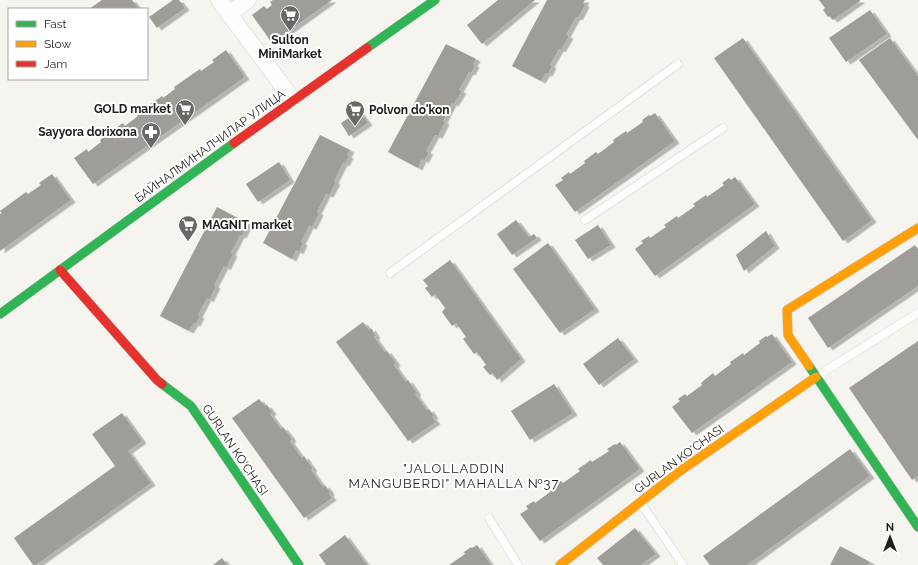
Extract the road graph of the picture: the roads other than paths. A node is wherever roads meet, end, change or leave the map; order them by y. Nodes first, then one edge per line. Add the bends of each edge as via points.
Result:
1 (219, 0) edge
2 (248, 0) edge
3 (435, 0) edge
4 (229, 14) junction
5 (678, 64) dead end
6 (293, 100) junction
7 (723, 128) dead end
8 (585, 220) dead end
9 (918, 228) edge
10 (60, 270) junction
11 (390, 273) dead end
12 (918, 313) edge
13 (0, 314) edge
14 (816, 376) junction
15 (640, 503) junction
16 (489, 518) dead end
17 (918, 527) edge
18 (299, 565) edge
19 (518, 565) edge
20 (560, 565) edge
21 (683, 565) edge

1 - 4 street
2 - 4 street
3 - 6 street, БАЙНАЛМИНАЛЧИЛАР УЛИЦА
4 - 6 street
5 - 11 lane
6 - 10 street, БАЙНАЛМИНАЛЧИЛАР УЛИЦА
7 - 8 lane
9 - 14 street via 787,310 788,335
10 - 13 street, БАЙНАЛМИНАЛЧИЛАР УЛИЦА
10 - 18 street, GURLAN KO'CHASI via 157,380 191,406
12 - 14 lane
14 - 15 street, GURLAN KO'CHASI via 680,471
14 - 17 street
15 - 20 street, GURLAN KO'CHASI
15 - 21 lane
16 - 19 lane

